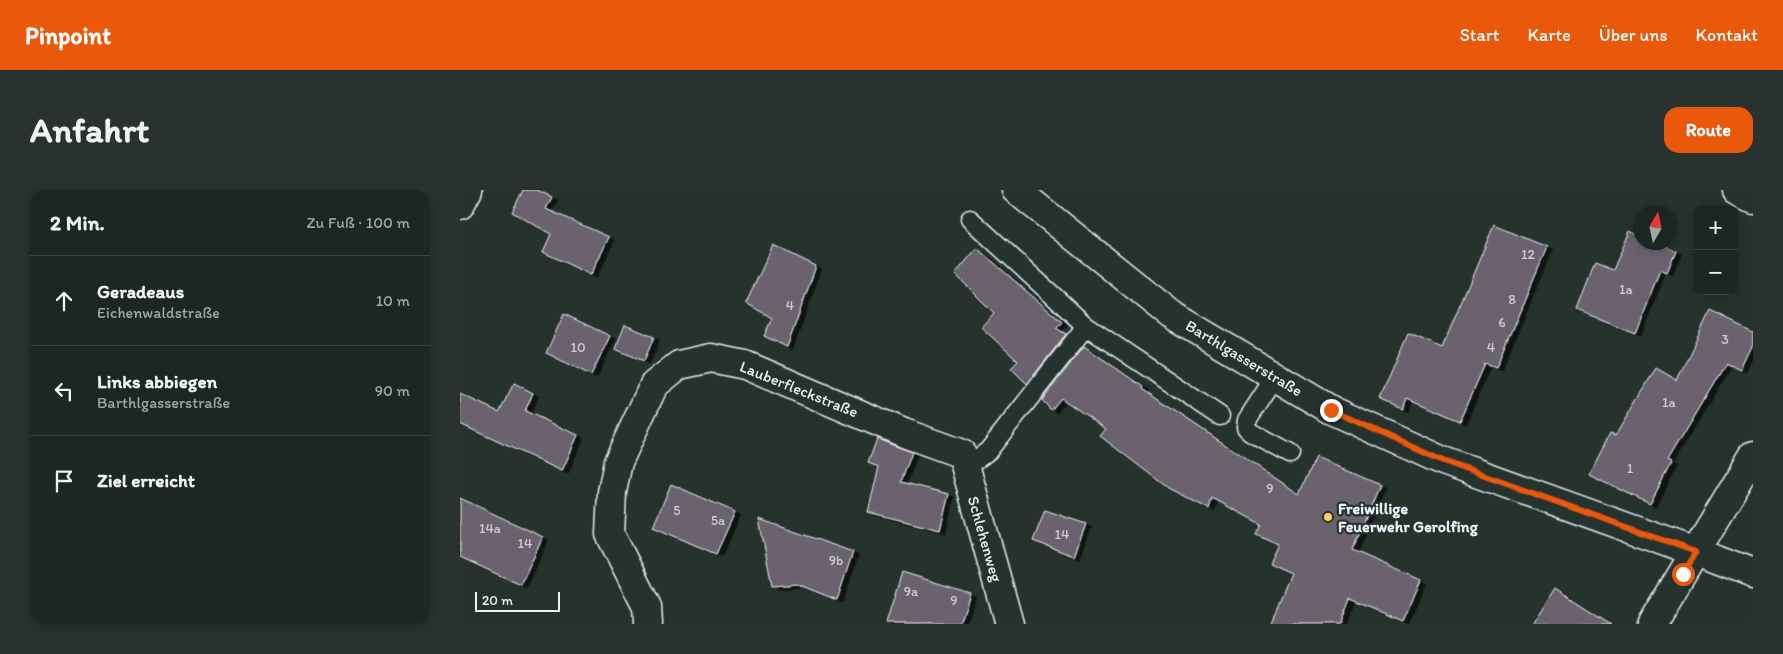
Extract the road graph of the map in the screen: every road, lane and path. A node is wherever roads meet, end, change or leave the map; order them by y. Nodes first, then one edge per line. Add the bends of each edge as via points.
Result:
1 (468, 190) edge
2 (1016, 190) edge
3 (1737, 190) edge
4 (1753, 198) edge
5 (460, 205) edge
6 (970, 220) dead end
7 (1086, 326) junction
8 (1275, 376) junction
9 (1220, 416) dead end
10 (1290, 454) dead end
11 (1753, 456) edge
12 (964, 461) junction
13 (1696, 552) junction
14 (1753, 574) edge
15 (648, 624) edge
16 (1009, 624) edge
17 (1652, 624) edge

1 - 5 street
2 - 8 street, Barthlgasserstraße via 1172,315
3 - 4 street
6 - 7 lane
7 - 9 lane
7 - 12 lane via 988,451
8 - 10 lane via 1247,420 1246,427
8 - 13 street, Barthlgasserstraße via 1331,410 1443,461
11 - 13 street
12 - 15 street, Lauberfleckstraße via 745,365 712,358 679,365 654,384 618,462 612,492 610,534 647,607
12 - 16 street, Schlehenweg
13 - 14 street, Barthlgasserstraße
13 - 17 street

